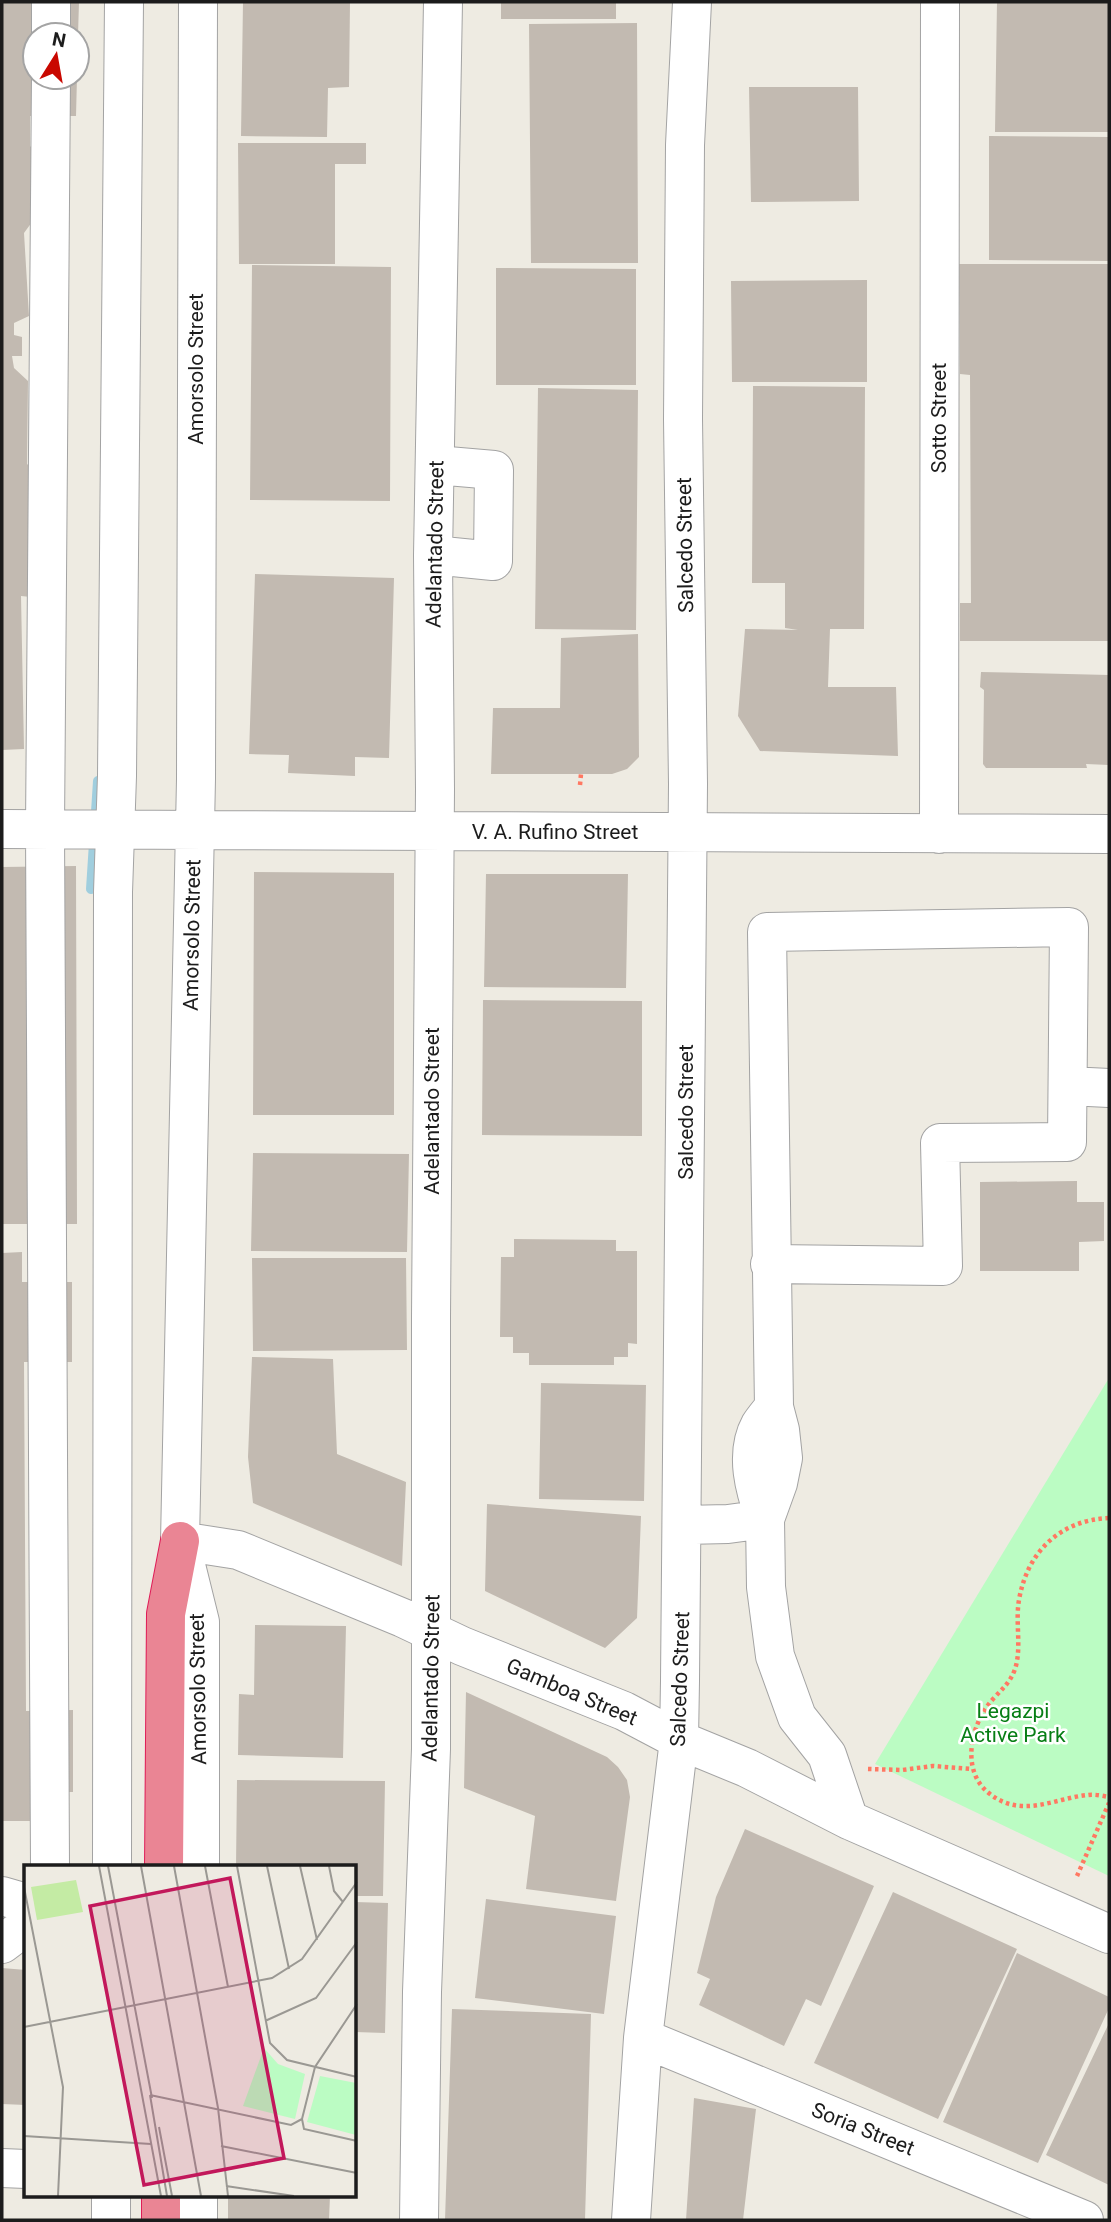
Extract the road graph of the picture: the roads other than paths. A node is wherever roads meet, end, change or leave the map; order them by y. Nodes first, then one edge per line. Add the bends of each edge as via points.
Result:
1 (51, 2) edge
2 (124, 2) edge
3 (198, 2) edge
4 (443, 2) edge
5 (692, 2) edge
6 (940, 2) edge
7 (51, 21) edge
8 (51, 91) edge
9 (436, 465) junction
10 (433, 555) junction
11 (45, 828) junction
12 (115, 828) junction
13 (2, 829) edge
14 (194, 831) junction
15 (435, 831) junction
16 (688, 832) junction
17 (939, 834) junction
18 (1109, 834) edge
19 (1068, 1086) junction
20 (1109, 1088) edge
21 (770, 1264) junction
22 (765, 1519) junction
23 (684, 1525) junction
24 (180, 1541) junction
25 (430, 1632) junction
26 (679, 1740) junction
27 (849, 1819) junction
28 (164, 1852) edge
29 (50, 1865) edge
30 (112, 1865) edge
31 (200, 1865) edge
32 (2, 1896) edge
33 (24, 1902) edge
34 (24, 1928) edge
35 (1109, 1934) edge
36 (2, 1944) edge
37 (642, 2038) junction
38 (2, 2168) edge
39 (24, 2169) edge
40 (111, 2198) edge
41 (161, 2198) edge
42 (198, 2198) edge
43 (111, 2220) edge
44 (160, 2220) edge
45 (198, 2220) edge
46 (419, 2220) edge
47 (631, 2220) edge
48 (1084, 2220) edge

1 - 7 street
2 - 12 street
3 - 14 street, Amorsolo Street
4 - 9 street, Adelantado Street
5 - 16 street, Salcedo Street via 685,145 683,405
6 - 17 street, Sotto Street
8 - 11 street
9 - 10 street, Adelantado Street
9 - 10 street via 495,470 494,561
10 - 15 street, Adelantado Street
11 - 12 street, V. A. Rufino Street
11 - 13 street, V. A. Rufino Street
11 - 29 street
12 - 14 street, V. A. Rufino Street
12 - 30 street
14 - 15 street, V. A. Rufino Street
14 - 24 street, Amorsolo Street
15 - 16 street, V. A. Rufino Street
15 - 25 street, Adelantado Street
16 - 17 street, V. A. Rufino Street
16 - 23 street, Salcedo Street
17 - 18 street, V. A. Rufino Street
19 - 20 street
19 - 21 street via 1067,1142 940,1143 943,1266
19 - 21 street via 1069,927 767,932
21 - 22 street via 774,1407 754,1440 755,1491
22 - 23 street
22 - 27 street via 766,1587 775,1656 797,1717 827,1755
23 - 26 street, Salcedo Street
24 - 25 street, Gamboa Street via 238,1550
24 - 28 highway via 166,1614
24 - 31 street, Amorsolo Street via 200,1622
25 - 26 street, Gamboa Street via 624,1712
25 - 46 street, Adelantado Street
26 - 27 street, Gamboa Street
26 - 37 street, Salcedo Street
27 - 35 street, Gamboa Street
32 - 33 street
34 - 36 street
37 - 47 street, Salcedo Street
37 - 48 street, Soria Street
38 - 39 street
40 - 43 street
41 - 44 highway
42 - 45 street

